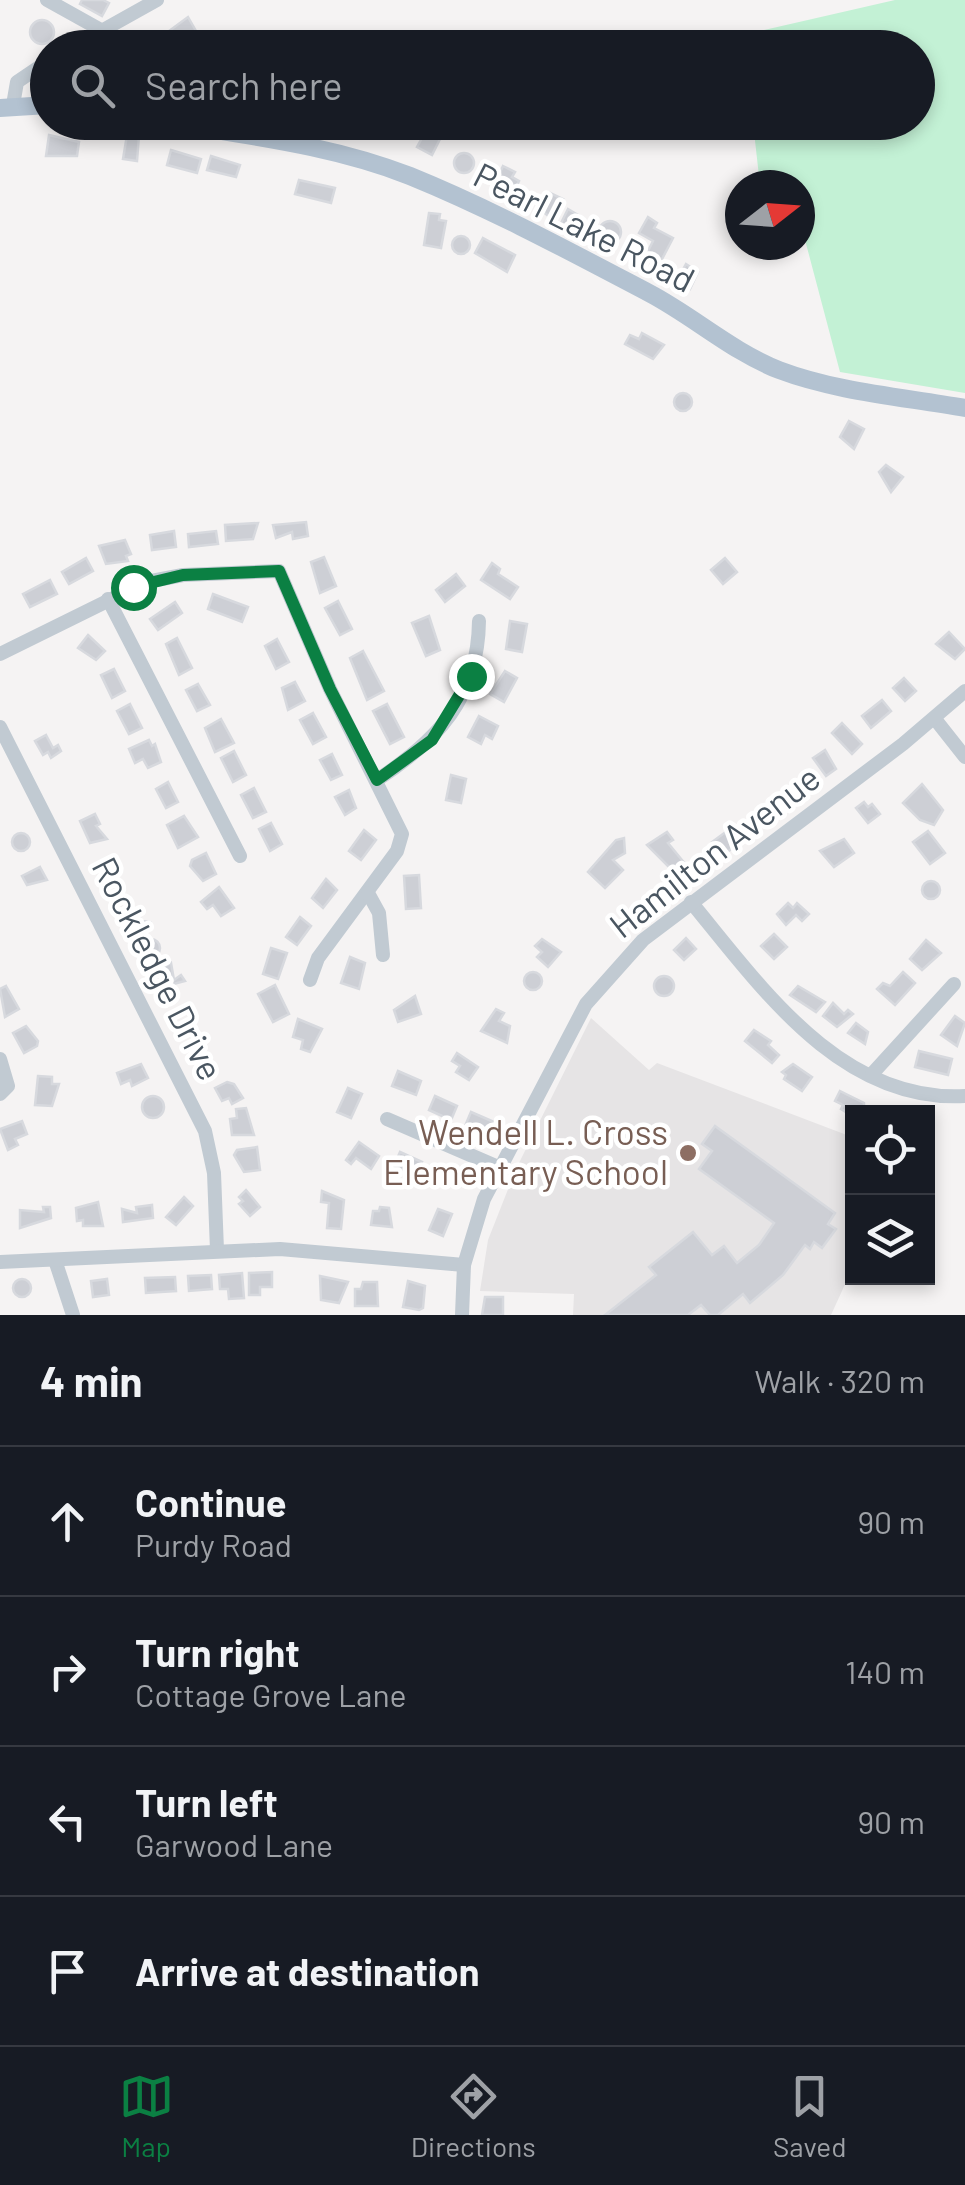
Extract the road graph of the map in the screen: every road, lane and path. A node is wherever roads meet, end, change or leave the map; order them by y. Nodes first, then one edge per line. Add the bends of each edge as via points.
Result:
1 (47, 0) edge
2 (157, 0) edge
3 (102, 30) joint
4 (30, 73) edge
5 (6, 106) edge
6 (277, 140) edge
7 (965, 408) edge
8 (108, 599) junction
9 (479, 621) dead end
10 (0, 654) edge
11 (965, 691) edge
12 (935, 719) junction
13 (0, 727) edge
14 (965, 757) edge
15 (377, 780) junction
16 (240, 856) dead end
17 (368, 893) junction
18 (691, 902) junction
19 (383, 955) dead end
20 (310, 980) dead end
21 (954, 984) dead end
22 (0, 1059) edge
23 (872, 1074) junction
24 (0, 1094) edge
25 (965, 1096) edge
26 (387, 1119) dead end
27 (498, 1167) junction
28 (216, 1250) junction
29 (55, 1260) junction
30 (0, 1262) edge
31 (464, 1266) junction
32 (73, 1315) edge
33 (462, 1315) edge

1 - 3 street
2 - 3 street
4 - 5 street via 17,82
6 - 7 main road, Pearl Lake Road via 410,176 651,294 780,370
8 - 10 street
8 - 15 street via 171,577 279,571
8 - 16 street
9 - 15 street via 477,664 443,727
11 - 12 street, Hamilton Avenue
12 - 14 street
12 - 18 street, Hamilton Avenue
13 - 28 street, Rockledge Drive via 206,1131
15 - 17 street via 401,840
17 - 19 street via 379,913
17 - 20 street via 318,958
18 - 23 street via 798,1030
18 - 27 street, Hamilton Avenue via 644,940 586,1004
21 - 23 street
22 - 24 street via 8,1086
23 - 25 street via 903,1090
26 - 27 street
27 - 31 street, Hamilton Avenue
28 - 29 street
28 - 31 street via 304,1249
29 - 30 street
29 - 32 street
31 - 33 street, Hamilton Avenue

